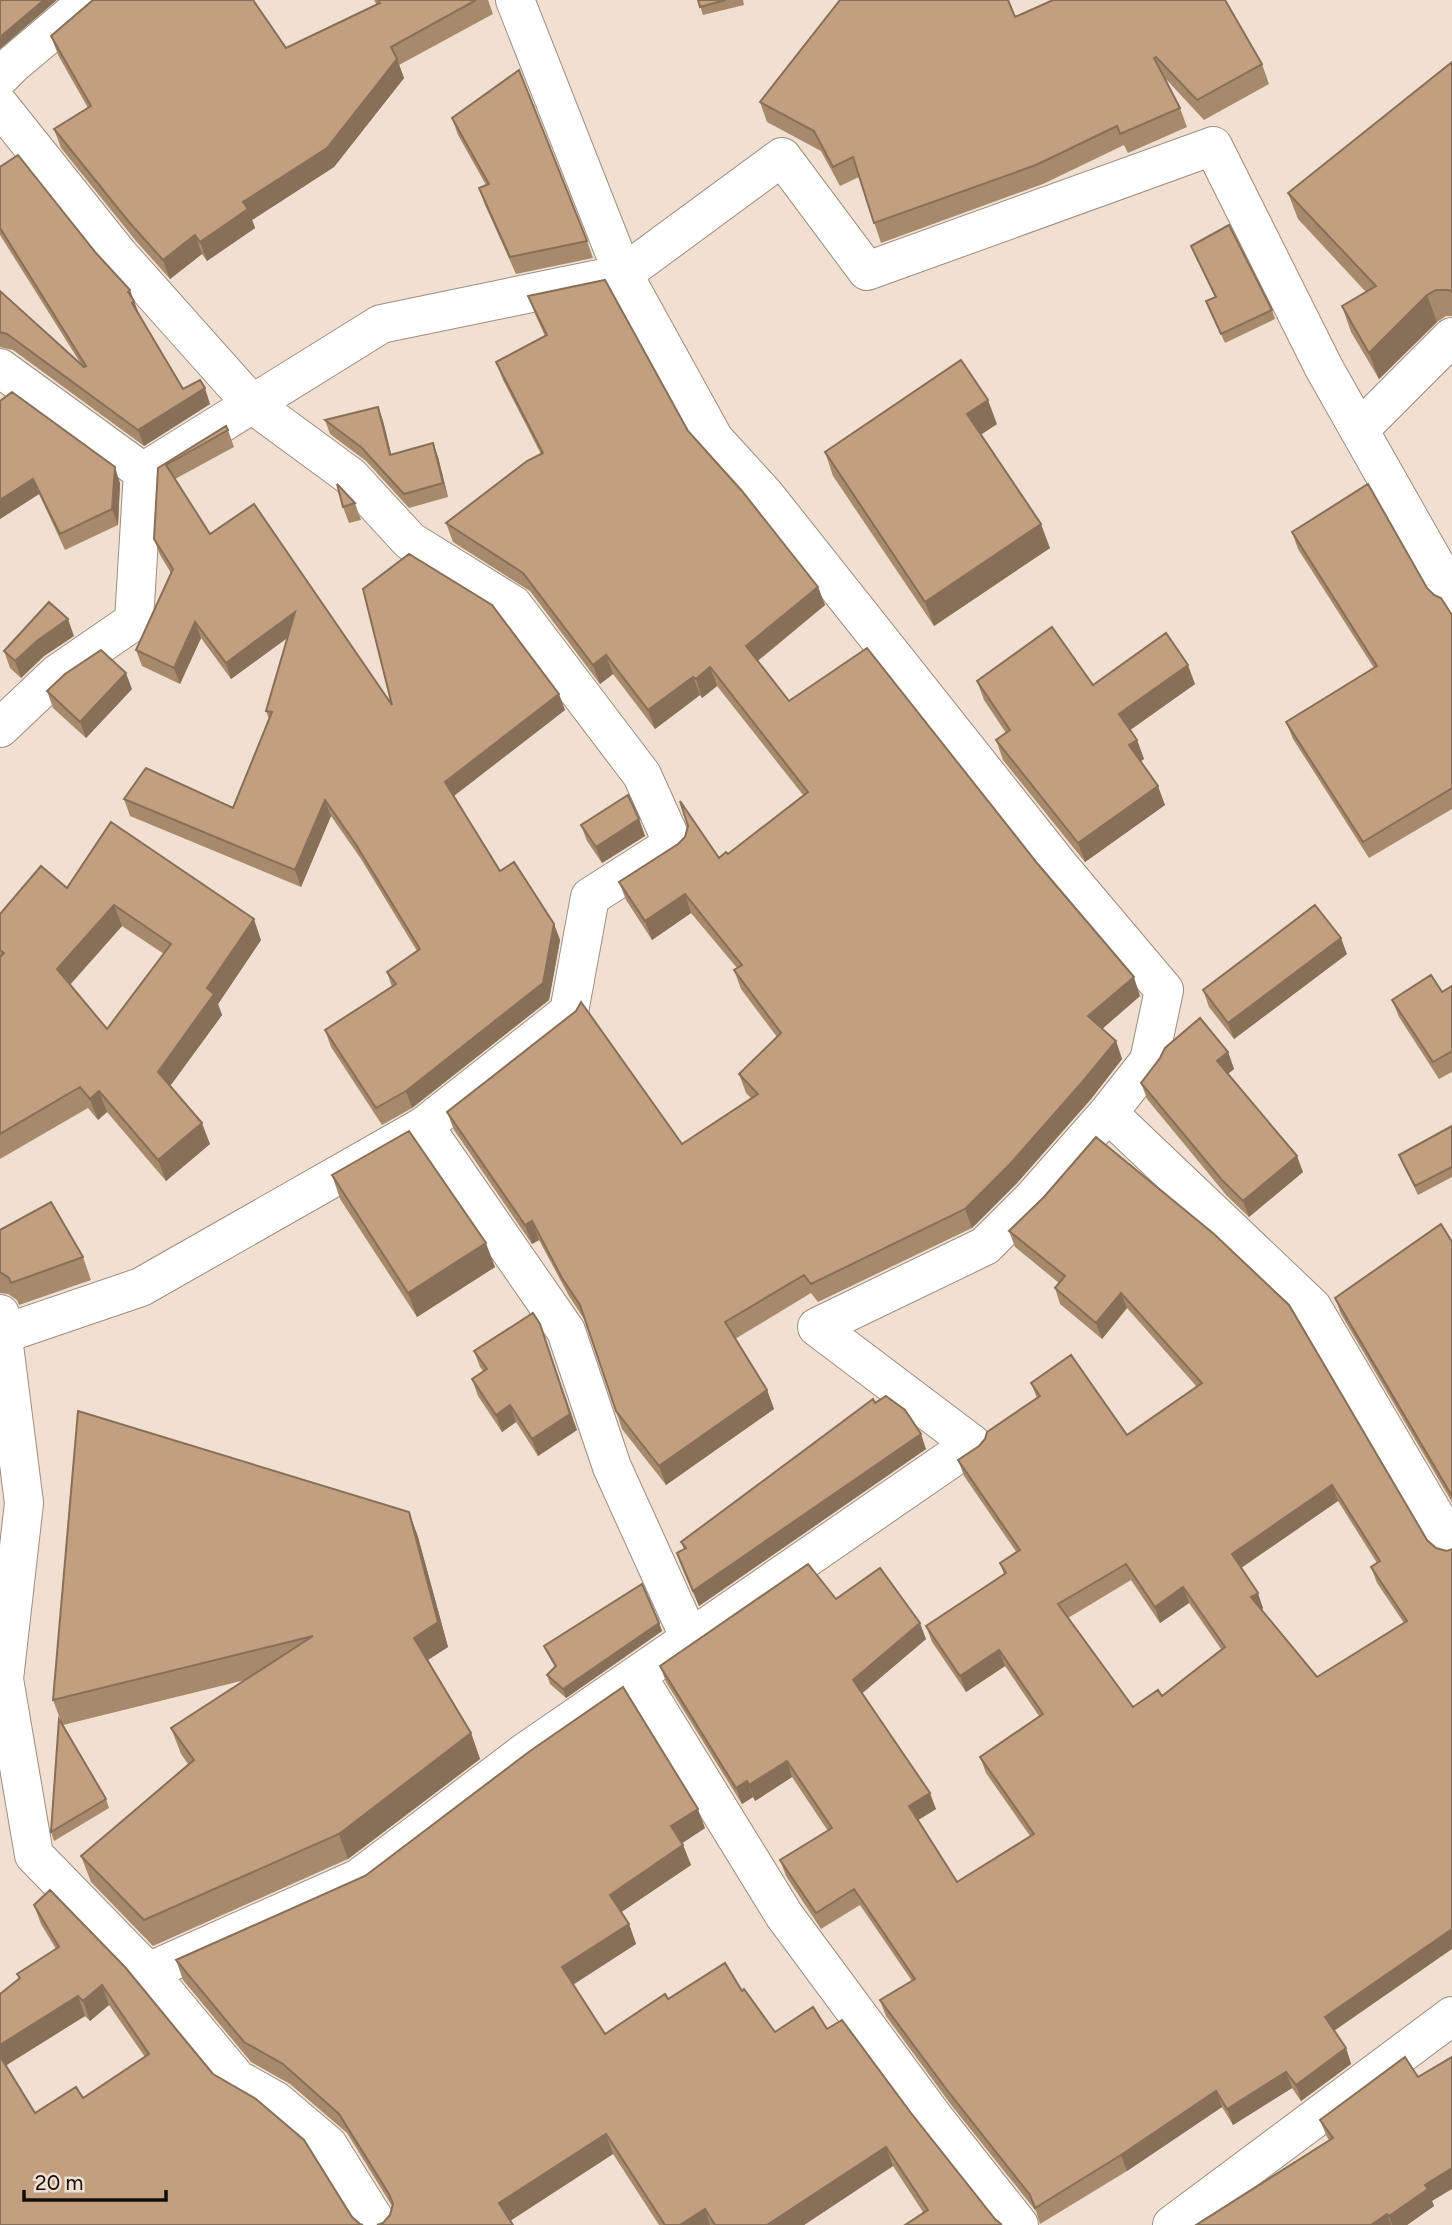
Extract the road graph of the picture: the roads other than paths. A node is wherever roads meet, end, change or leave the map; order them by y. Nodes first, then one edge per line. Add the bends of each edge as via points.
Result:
1 (89, 0) edge
2 (515, 0) edge
3 (0, 77) edge
4 (0, 106) edge
5 (623, 274) junction
6 (1452, 337) edge
7 (0, 368) edge
8 (252, 404) junction
9 (1359, 430) junction
10 (143, 472) junction
11 (1452, 594) edge
12 (0, 728) edge
13 (1108, 1113) junction
14 (424, 1125) junction
15 (1, 1324) edge
16 (1452, 1545) edge
17 (690, 1639) junction
18 (637, 1675) junction
19 (148, 1972) junction
20 (1452, 2016) edge
21 (378, 2225) edge
22 (1019, 2225) edge
23 (1172, 2225) edge

1 - 3 street
2 - 5 street
4 - 8 street via 119,255
5 - 8 street via 381,324
5 - 9 street via 782,157 867,271 1213,146
5 - 13 street via 714,439 765,495 1061,868 1164,990 1149,1061
6 - 9 street
7 - 10 street
8 - 10 street
8 - 14 street via 350,476 410,541 513,605 642,775 673,844 590,897 569,1012
9 - 11 street
10 - 12 street via 134,621 57,674
13 - 16 street via 1312,1307
13 - 17 street via 985,1246 817,1327 972,1444
14 - 15 street via 141,1287
14 - 17 street via 566,1331 612,1467
15 - 19 street via 24,1503 4,1679 34,1855
17 - 18 street
18 - 19 street via 359,1878
18 - 22 street via 784,1915
19 - 21 street via 237,2079 276,2101 328,2145
20 - 23 street

